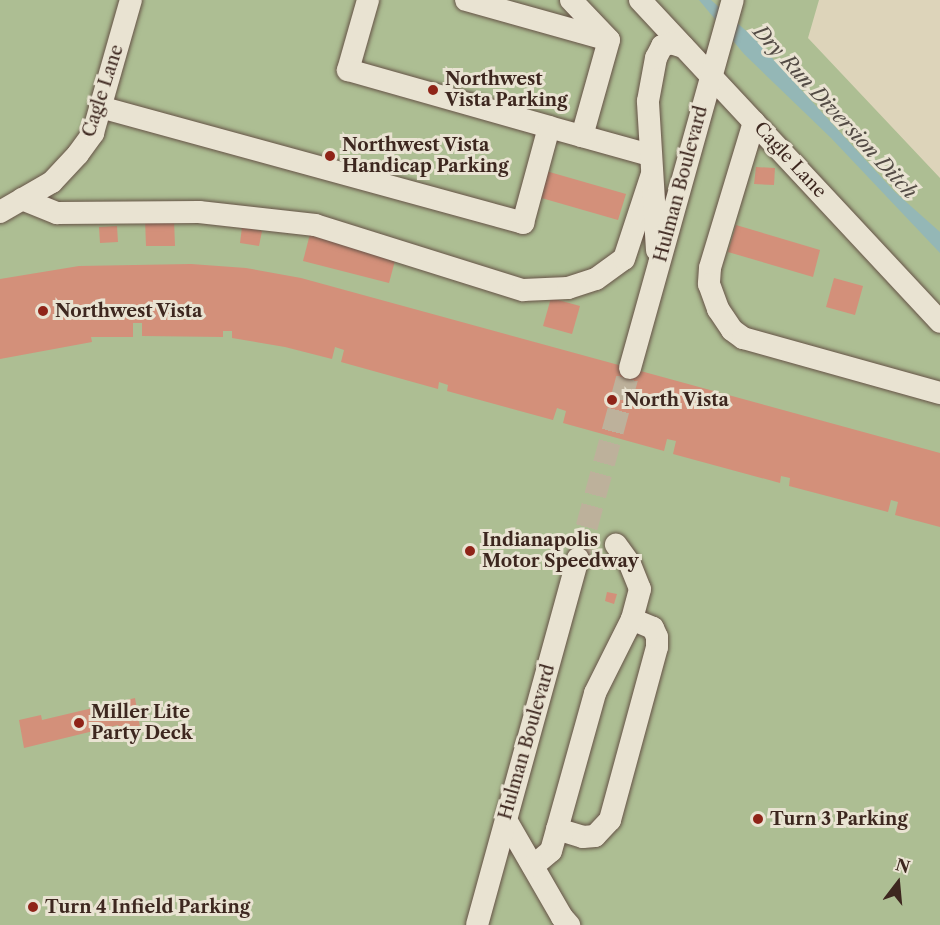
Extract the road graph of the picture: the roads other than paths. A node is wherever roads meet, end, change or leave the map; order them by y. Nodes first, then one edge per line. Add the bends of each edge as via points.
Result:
1 (131, 0) edge
2 (368, 0) edge
3 (466, 0) edge
4 (571, 0) edge
5 (640, 0) edge
6 (733, 0) edge
7 (609, 40) junction
8 (683, 47) junction
9 (714, 68) junction
10 (100, 107) junction
11 (754, 122) junction
12 (549, 127) junction
13 (582, 136) junction
14 (651, 165) junction
15 (22, 199) junction
16 (0, 212) edge
17 (658, 270) junction
18 (940, 322) edge
19 (630, 368) tunnel mouth
20 (940, 393) edge
21 (616, 545) dead end
22 (578, 559) tunnel mouth
23 (632, 619) junction
24 (506, 820) junction
25 (557, 830) junction
26 (533, 866) junction
27 (477, 925) edge
28 (570, 925) edge

1 - 10 street, Cagle Lane
2 - 12 street via 348,70
3 - 7 street
4 - 7 street
5 - 8 street, Cagle Lane
6 - 9 street, Hulman Boulevard
7 - 13 street
8 - 9 street, Cagle Lane
8 - 14 street via 671,43 662,46 656,58 648,101
9 - 11 street, Cagle Lane
9 - 17 street, Hulman Boulevard
10 - 12 street via 523,223
10 - 15 street, Cagle Lane via 93,134 78,154 52,182
11 - 18 street, Cagle Lane
11 - 20 street via 710,268 709,284 718,309 732,330 743,338
12 - 13 street
13 - 14 street
14 - 15 street via 624,259 596,279 568,288 523,290 315,225 199,212 57,213
14 - 17 street
15 - 16 street, Cagle Lane
17 - 19 street, Hulman Boulevard
21 - 23 street via 640,589
22 - 24 street, Hulman Boulevard
23 - 25 street via 595,693
23 - 25 street via 653,628 657,647 610,820 595,836
24 - 26 street
24 - 27 street, Hulman Boulevard
25 - 26 street via 551,851
26 - 28 street

